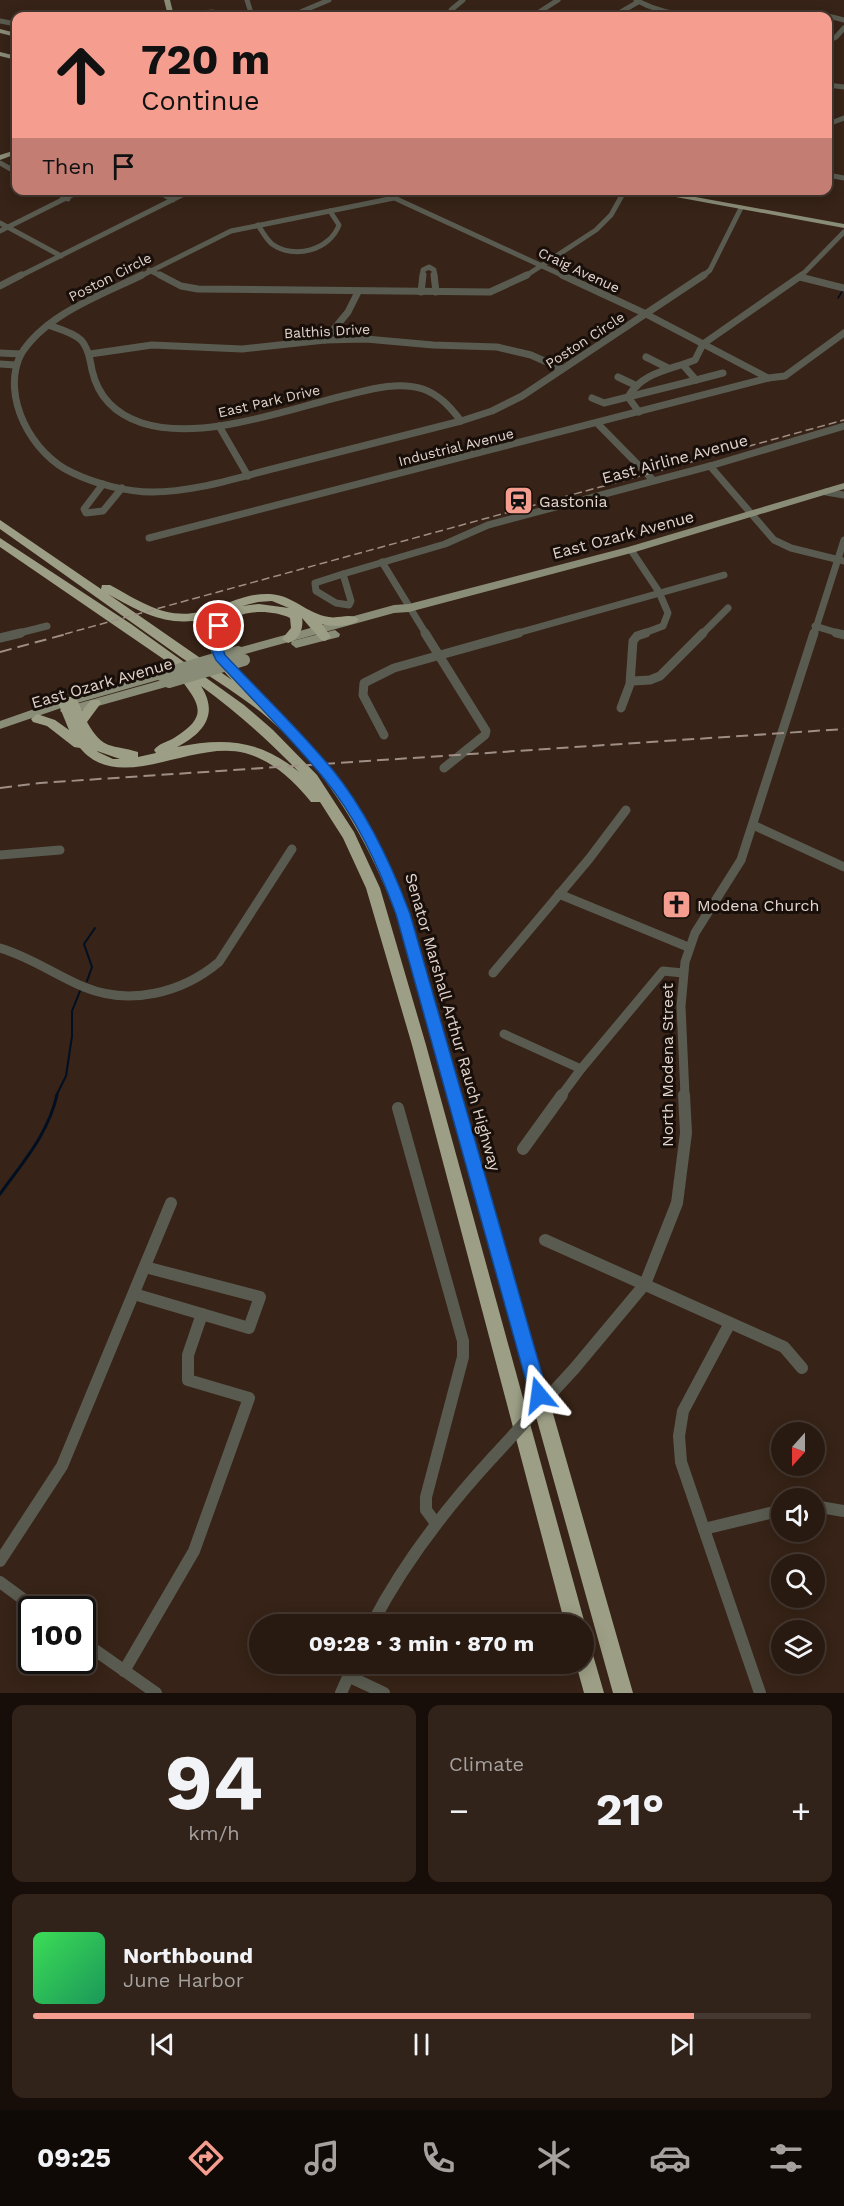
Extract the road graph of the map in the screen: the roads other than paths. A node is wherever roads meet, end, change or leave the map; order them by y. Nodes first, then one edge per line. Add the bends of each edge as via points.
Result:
1 (329, 0) edge
2 (463, 0) edge
3 (558, 0) edge
4 (637, 1) edge
5 (830, 10) dead end
6 (300, 12) edge
7 (451, 12) edge
8 (539, 12) edge
9 (620, 12) edge
10 (661, 12) edge
11 (691, 12) edge
12 (718, 12) edge
13 (844, 20) edge
14 (844, 28) edge
15 (836, 37) junction
16 (832, 39) edge
17 (844, 39) edge
18 (61, 195) edge
19 (74, 195) edge
20 (164, 195) edge
21 (182, 195) edge
22 (388, 195) edge
23 (397, 195) edge
24 (622, 195) edge
25 (669, 195) edge
26 (394, 198) junction
27 (68, 199) junction
28 (173, 200) junction
29 (741, 208) junction
30 (330, 211) junction
31 (0, 223) edge
32 (258, 225) junction
33 (844, 226) edge
34 (8, 227) junction
35 (0, 231) edge
36 (844, 232) edge
37 (61, 256) junction
38 (541, 266) junction
39 (149, 270) junction
40 (800, 277) junction
41 (0, 286) edge
42 (844, 288) edge
43 (358, 292) junction
44 (421, 292) junction
45 (435, 292) junction
46 (646, 314) junction
47 (48, 325) junction
48 (842, 337) edge
49 (325, 340) junction
50 (704, 344) junction
51 (0, 353) edge
52 (21, 354) junction
53 (90, 354) junction
54 (646, 357) dead end
55 (0, 364) edge
56 (15, 365) junction
57 (682, 365) junction
58 (668, 368) junction
59 (562, 369) junction
60 (723, 373) dead end
61 (618, 377) dead end
62 (768, 378) junction
63 (696, 380) junction
64 (637, 386) junction
65 (628, 397) junction
66 (592, 398) dead end
67 (639, 412) junction
68 (461, 422) junction
69 (597, 423) junction
70 (219, 426) junction
71 (844, 426) edge
72 (710, 466) junction
73 (248, 476) junction
74 (653, 480) junction
75 (103, 484) junction
76 (844, 486) edge
77 (122, 488) junction
78 (826, 492) junction
79 (844, 495) edge
80 (752, 516) junction
81 (0, 524) edge
82 (149, 538) dead end
83 (23, 540) junction
84 (844, 540) edge
85 (0, 542) edge
86 (631, 550) junction
87 (840, 560) edge
88 (382, 562) junction
89 (343, 574) junction
90 (724, 575) dead end
91 (659, 592) junction
92 (409, 608) junction
93 (728, 608) dead end
94 (294, 615) junction
95 (308, 616) junction
96 (353, 620) junction
97 (47, 626) dead end
98 (814, 626) junction
99 (319, 634) junction
100 (844, 635) edge
101 (0, 639) edge
102 (288, 639) junction
103 (440, 655) junction
104 (241, 656) junction
105 (171, 659) junction
106 (165, 678) junction
107 (633, 681) junction
108 (95, 703) junction
109 (69, 706) junction
110 (621, 708) dead end
111 (271, 714) junction
112 (37, 719) junction
113 (81, 722) junction
114 (4, 724) edge
115 (384, 735) dead end
116 (86, 751) junction
117 (444, 768) dead end
118 (626, 810) dead end
119 (753, 825) junction
120 (349, 836) junction
121 (292, 849) dead end
122 (60, 850) dead end
123 (0, 855) edge
124 (844, 867) edge
125 (559, 894) junction
126 (688, 947) junction
127 (0, 948) edge
128 (493, 973) dead end
129 (683, 974) junction
130 (504, 1034) dead end
131 (581, 1069) junction
132 (398, 1108) dead end
133 (523, 1149) dead end
134 (171, 1203) dead end
135 (545, 1240) dead end
136 (145, 1267) junction
137 (645, 1284) junction
138 (134, 1294) junction
139 (202, 1314) junction
140 (730, 1323) junction
141 (802, 1368) dead end
142 (825, 1508) edge
143 (844, 1512) edge
144 (771, 1513) edge
145 (435, 1522) junction
146 (704, 1529) junction
147 (0, 1561) edge
148 (0, 1582) edge
149 (19, 1596) edge
150 (377, 1614) edge
151 (572, 1614) edge
152 (96, 1651) edge
153 (124, 1671) junction
154 (349, 1674) edge
155 (357, 1674) edge
156 (589, 1674) edge
157 (156, 1693) edge
158 (341, 1693) edge
159 (384, 1693) edge
160 (594, 1693) edge
161 (623, 1693) edge
162 (760, 1693) edge

1 - 6 street
2 - 7 street
3 - 8 street
4 - 9 street
4 - 10 street
5 - 13 street
11 - 12 street
14 - 15 street
15 - 16 street
15 - 17 street
18 - 27 street
19 - 27 street
20 - 28 street
21 - 28 street
22 - 26 street, Craig Avenue
23 - 26 street
24 - 38 street via 601,226
25 - 29 main road
26 - 30 street, Poston Circle
26 - 38 street, Craig Avenue
27 - 34 street
28 - 37 street
29 - 33 main road
29 - 46 street, Poston Circle via 710,270
30 - 32 street, Poston Circle
30 - 32 street via 339,225 338,231 328,244 317,248 298,251 278,247
31 - 34 street
32 - 39 street, Poston Circle via 225,233
34 - 35 street
34 - 37 street
36 - 40 street
37 - 41 street
38 - 45 street via 496,291
38 - 46 street, Craig Avenue
39 - 43 street via 198,290
39 - 47 street, Poston Circle
40 - 42 street
40 - 50 street
43 - 44 street
43 - 49 street via 348,312
44 - 45 street
44 - 45 street via 423,270 429,267 434,270
46 - 50 street, Craig Avenue
46 - 59 street, Poston Circle
47 - 52 street, Poston Circle
47 - 53 street via 79,338
48 - 62 street, Industrial Avenue via 785,376
49 - 53 street, Balthis Drive via 242,349 152,345
49 - 59 street, Balthis Drive via 497,347 531,355
50 - 57 street via 695,360
50 - 62 street, Craig Avenue
51 - 52 street
52 - 56 street, Poston Circle
53 - 70 street, East Park Drive via 98,392 120,411 161,426
54 - 58 street
55 - 56 street
56 - 75 street, Poston Circle via 13,403 38,445 72,473
57 - 58 street
57 - 63 street
58 - 64 street
59 - 68 street, Poston Circle via 509,403
60 - 63 street
61 - 64 street
62 - 67 street, Industrial Avenue
63 - 65 street
64 - 65 street
65 - 66 street via 604,403
65 - 67 street
67 - 69 street, Industrial Avenue
68 - 70 street, East Park Drive via 447,402 434,393 396,385
68 - 73 street, Poston Circle
69 - 74 street
69 - 82 street, Industrial Avenue
70 - 73 street
71 - 72 street, East Airline Avenue
72 - 74 street, East Airline Avenue
72 - 80 street
73 - 77 street, Poston Circle via 186,490 151,492
74 - 88 street, East Airline Avenue via 488,525 445,544
75 - 77 street, Poston Circle
75 - 77 street via 84,509 86,513 103,512
76 - 78 main road, East Ozark Avenue
78 - 79 street
78 - 80 main road, East Ozark Avenue
80 - 86 main road, East Ozark Avenue
80 - 87 street via 782,544
81 - 83 highway, Senator Marshall Arthur Rauch Highway
83 - 95 highway via 116,594 164,616 199,617 248,599 268,597 292,603
83 - 111 highway, Senator Marshall Arthur Rauch Highway
84 - 87 street, North Modena Street
85 - 105 highway
86 - 91 street
86 - 92 main road, East Ozark Avenue
87 - 98 street, North Modena Street
88 - 89 street, East Airline Avenue
88 - 92 street
89 - 89 street, East Airline Avenue via 315,583 316,591 336,603 349,605
90 - 91 street
91 - 103 street
91 - 107 street via 667,619 663,626 633,641
92 - 96 main road, East Ozark Avenue
92 - 99 main road, East Ozark Avenue via 398,615
92 - 103 street
93 - 107 street via 660,676
94 - 99 highway
94 - 102 highway via 297,628
94 - 111 highway via 276,608 249,608 224,620 216,633 215,647 220,657
95 - 96 highway via 331,622
95 - 99 highway
96 - 99 main road, East Ozark Avenue
97 - 101 street
98 - 100 street
98 - 119 street, North Modena Street
99 - 102 main road, East Ozark Avenue
99 - 104 main road, East Ozark Avenue
102 - 104 main road, East Ozark Avenue
103 - 115 street via 394,668 364,683 363,695
103 - 117 street via 486,731
104 - 106 main road, East Ozark Avenue, bridge
105 - 113 highway via 203,702 202,717 185,738 156,752 123,755 96,746
105 - 120 highway via 269,733 312,778
106 - 108 main road, East Ozark Avenue
106 - 109 main road, East Ozark Avenue
107 - 110 street
108 - 109 main road, East Ozark Avenue
108 - 113 highway
109 - 112 main road, East Ozark Avenue
109 - 113 highway
109 - 114 main road, East Ozark Avenue
109 - 116 highway via 70,724
111 - 161 highway, Senator Marshall Arthur Rauch Highway via 328,773 363,825 403,914
112 - 114 main road, East Ozark Avenue
112 - 116 highway via 51,723
116 - 120 highway via 102,761 122,764 198,748 241,747 280,763 306,786
118 - 125 street
119 - 124 street
119 - 126 street, North Modena Street via 733,874 702,918
120 - 151 highway via 373,888 419,1045
121 - 127 street via 214,968 188,983 126,995 97,991
122 - 123 street
125 - 126 street
125 - 128 street
126 - 129 street, North Modena Street
129 - 131 street via 663,971
129 - 137 street, North Modena Street via 683,1164 677,1203
130 - 131 street
131 - 133 street
132 - 145 street via 463,1341 463,1357 426,1497 426,1510
134 - 136 street
135 - 137 street
136 - 138 street
136 - 139 street via 260,1297 249,1328
137 - 140 street
137 - 145 street, North Modena Street, bridge via 613,1325
138 - 139 street
138 - 147 street via 62,1466
139 - 153 street via 186,1372 188,1380 249,1398 194,1551
140 - 141 street via 784,1347
140 - 146 street via 683,1411 679,1436 681,1462
142 - 143 street
144 - 146 street
145 - 150 street, North Modena Street
146 - 162 street
148 - 149 street
152 - 153 street
153 - 157 street
154 - 158 street
155 - 159 street
156 - 160 highway

